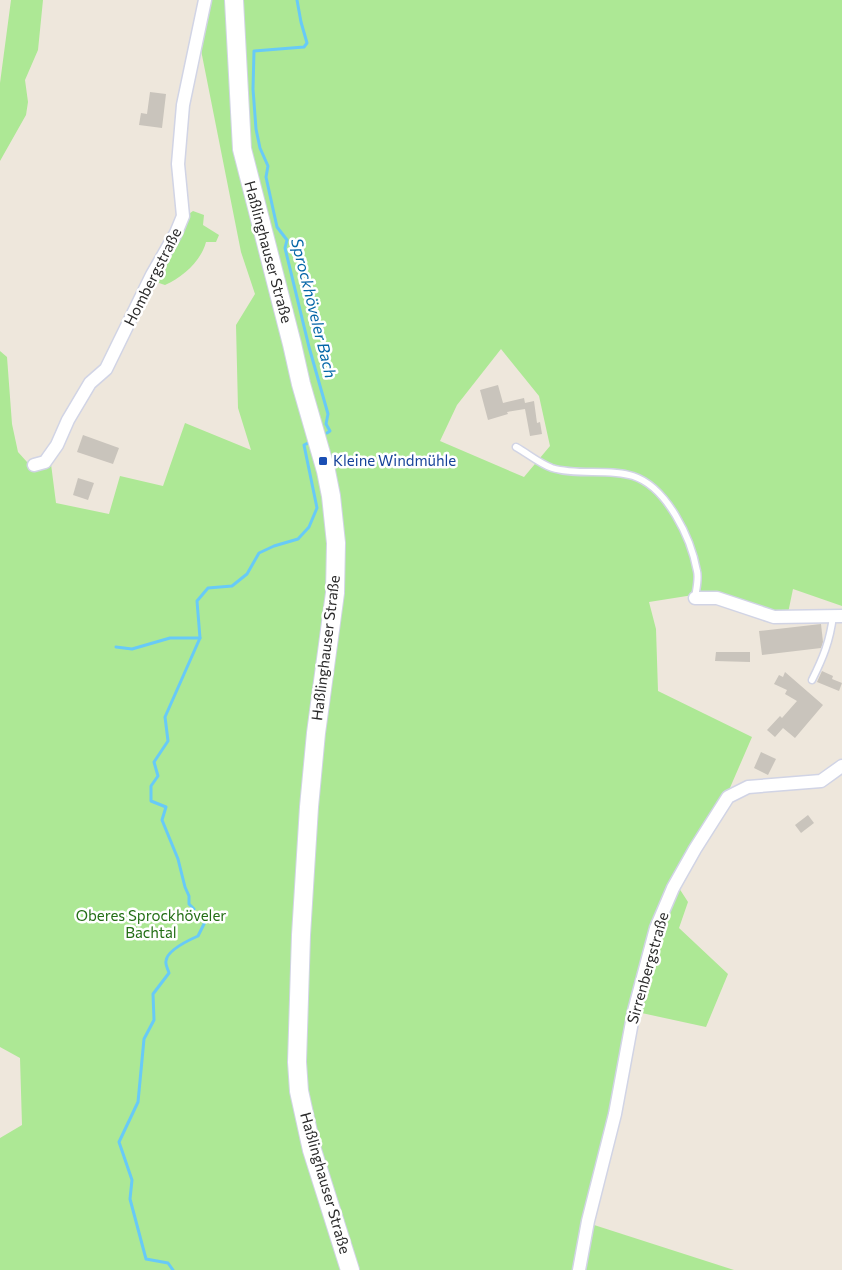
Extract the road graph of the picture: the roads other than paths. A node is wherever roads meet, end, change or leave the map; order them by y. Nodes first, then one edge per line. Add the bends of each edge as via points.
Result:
1 (205, 0) edge
2 (234, 0) edge
3 (516, 447) dead end
4 (34, 465) dead end
5 (695, 598) joint
6 (838, 616) edge
7 (812, 680) dead end
8 (842, 766) edge
9 (350, 1270) edge
10 (579, 1270) edge

1 - 4 street, Hombergstraße via 183,104 178,164 183,216 106,369 84,391 45,462
2 - 9 main road, Haßlinghauser Straße via 242,149 300,384 326,471 336,543 335,593 309,807 297,1062 299,1092 312,1150
3 - 5 lane via 551,468 632,476 658,492 675,514 690,548 698,573
5 - 6 street via 717,598 774,617
6 - 7 lane
8 - 10 street, Sirrenbergstraße via 821,781 748,787 728,798 673,888 656,928 634,1011 615,1114

